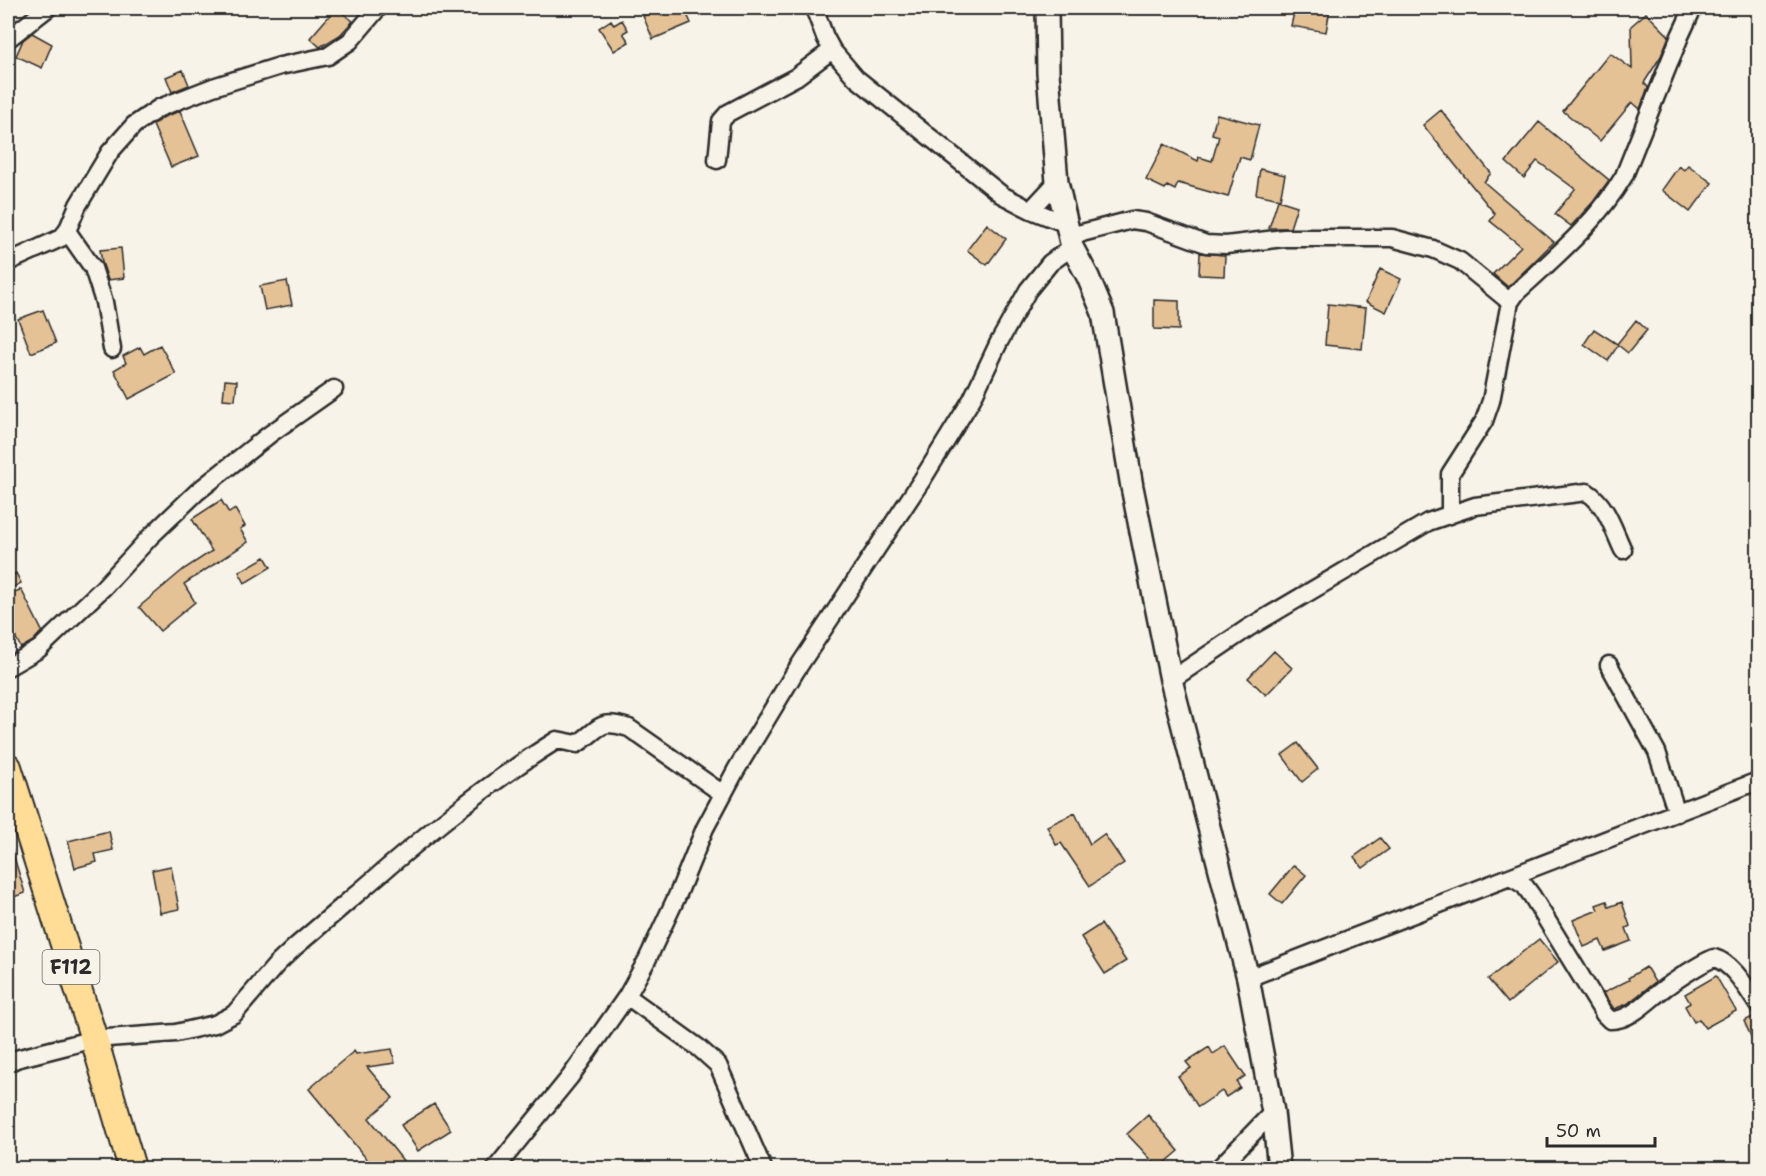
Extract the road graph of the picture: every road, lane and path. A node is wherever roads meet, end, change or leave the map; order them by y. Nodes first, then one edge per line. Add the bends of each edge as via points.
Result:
1 (48, 8) edge
2 (378, 8) edge
3 (814, 8) edge
4 (1047, 8) edge
5 (1693, 8) edge
6 (8, 39) edge
7 (832, 50) junction
8 (717, 160) dead end
9 (1057, 182) junction
10 (1031, 210) junction
11 (67, 231) junction
12 (1070, 236) junction
13 (8, 262) edge
14 (1510, 302) junction
15 (112, 349) dead end
16 (334, 389) dead end
17 (1450, 515) junction
18 (1623, 550) dead end
19 (1609, 665) dead end
20 (8, 668) edge
21 (1171, 680) junction
22 (8, 767) edge
23 (1758, 781) edge
24 (723, 794) junction
25 (1677, 813) junction
26 (1510, 877) junction
27 (1248, 978) junction
28 (627, 996) junction
29 (1758, 1005) edge
30 (94, 1039) junction
31 (8, 1063) edge
32 (1273, 1112) junction
33 (132, 1168) edge
34 (495, 1168) edge
35 (762, 1168) edge
36 (1219, 1168) edge
37 (1279, 1168) edge

1 - 6 street
2 - 11 street via 350,41 328,56 213,87 159,108 134,125 110,152
3 - 7 street
4 - 9 street
5 - 14 street via 1618,187 1575,238
7 - 8 street via 796,77 728,113 721,121
7 - 10 street via 856,78 1002,195
9 - 10 street
9 - 12 street
10 - 12 street
11 - 13 street via 61,238
11 - 15 street via 93,268
12 - 14 street via 1132,220 1206,244 1284,238 1392,238 1460,261
12 - 21 street via 1103,313 1132,487
12 - 24 street via 1028,290 972,399 795,672
14 - 17 street via 1491,401 1484,421 1450,474
16 - 20 street via 197,492 39,649
17 - 18 street via 1475,506 1587,492 1604,507
17 - 21 street via 1428,522 1248,628
19 - 25 street via 1657,752
21 - 27 street
22 - 30 main road, F112
23 - 25 street
24 - 28 street
24 - 30 street via 629,728 612,723 598,726 577,744 557,740 436,826 296,946 234,1014 215,1024 176,1033
25 - 26 street
26 - 27 street
26 - 29 street via 1524,885 1532,896 1610,1020 1618,1020 1645,1004 1714,958 1730,967
27 - 32 street
28 - 34 street via 570,1077
28 - 35 street via 718,1065
30 - 31 street
30 - 33 main road, F112
32 - 36 street
32 - 37 street

